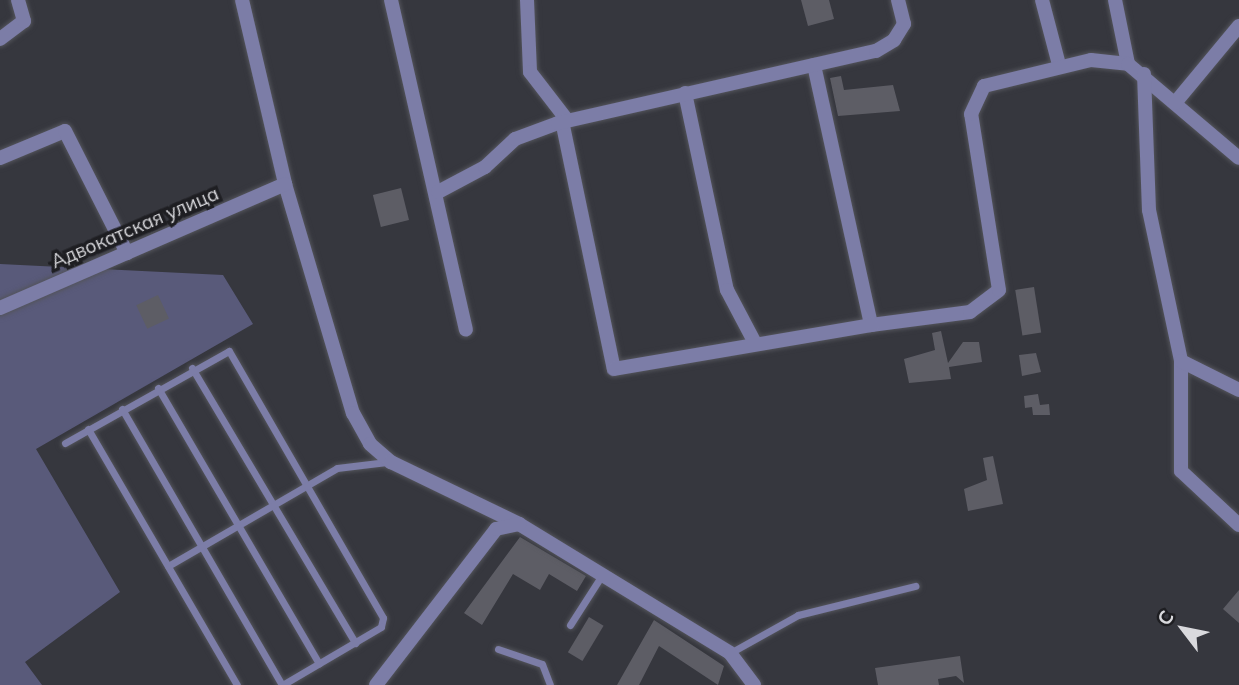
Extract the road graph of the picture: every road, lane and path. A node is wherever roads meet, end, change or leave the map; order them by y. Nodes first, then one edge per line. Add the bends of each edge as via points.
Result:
1 (18, 0) edge
2 (242, 0) edge
3 (391, 0) edge
4 (527, 0) edge
5 (898, 0) edge
6 (1042, 0) edge
7 (1115, 0) edge
8 (1239, 26) edge
9 (0, 39) edge
10 (1128, 64) junction
11 (814, 65) junction
12 (1053, 67) junction
13 (1144, 74) junction
14 (685, 93) junction
15 (1175, 103) junction
16 (565, 121) junction
17 (0, 158) edge
18 (1239, 158) edge
19 (285, 184) junction
20 (438, 192) junction
21 (127, 253) junction
22 (0, 308) edge
23 (872, 325) junction
24 (466, 330) dead end
25 (755, 343) junction
26 (1181, 361) junction
27 (192, 368) junction
28 (158, 388) junction
29 (1239, 390) edge
30 (122, 409) junction
31 (88, 429) junction
32 (65, 443) dead end
33 (391, 462) junction
34 (307, 485) junction
35 (273, 505) junction
36 (519, 524) junction
37 (1239, 525) edge
38 (238, 526) junction
39 (202, 547) junction
40 (168, 566) junction
41 (602, 575) junction
42 (915, 586) dead end
43 (570, 625) dead end
44 (355, 643) junction
45 (498, 649) dead end
46 (730, 653) junction
47 (319, 663) junction
48 (237, 685) edge
49 (282, 685) edge
50 (376, 685) edge
51 (550, 685) edge
52 (754, 685) edge

1 - 9 street via 24,21
2 - 19 street
3 - 20 street
4 - 16 street via 530,72
5 - 11 street via 904,24 894,40
6 - 12 street
7 - 10 street
8 - 15 street
10 - 12 street via 1110,60
10 - 13 street
11 - 14 street
11 - 23 street
12 - 23 street via 984,86 972,106 1000,277 993,300 970,312
13 - 15 street
13 - 26 street via 1149,210
14 - 16 street
14 - 25 street via 727,290
15 - 18 street
16 - 20 street via 515,139 485,167
16 - 25 street via 614,369
17 - 21 street via 65,131
19 - 21 street, Адвокатская улица
19 - 33 street via 353,413 370,444
20 - 24 street
21 - 22 street, Адвокатская улица
23 - 25 street
26 - 29 street
26 - 37 street via 1181,471
27 - 28 lane
27 - 34 lane via 229,351
27 - 35 lane
28 - 30 lane
28 - 38 lane
30 - 31 lane
30 - 39 lane
31 - 32 lane
31 - 40 lane
33 - 34 lane via 360,461
33 - 36 street
34 - 35 lane
34 - 44 lane via 383,618 382,626
35 - 38 lane
35 - 44 lane
36 - 41 street
36 - 50 street via 496,529
38 - 39 lane
38 - 47 lane
39 - 40 lane
39 - 49 lane
40 - 48 lane
41 - 43 lane
41 - 46 street
42 - 46 lane via 799,615
44 - 47 lane
45 - 51 lane via 542,664
46 - 52 street
47 - 49 lane

